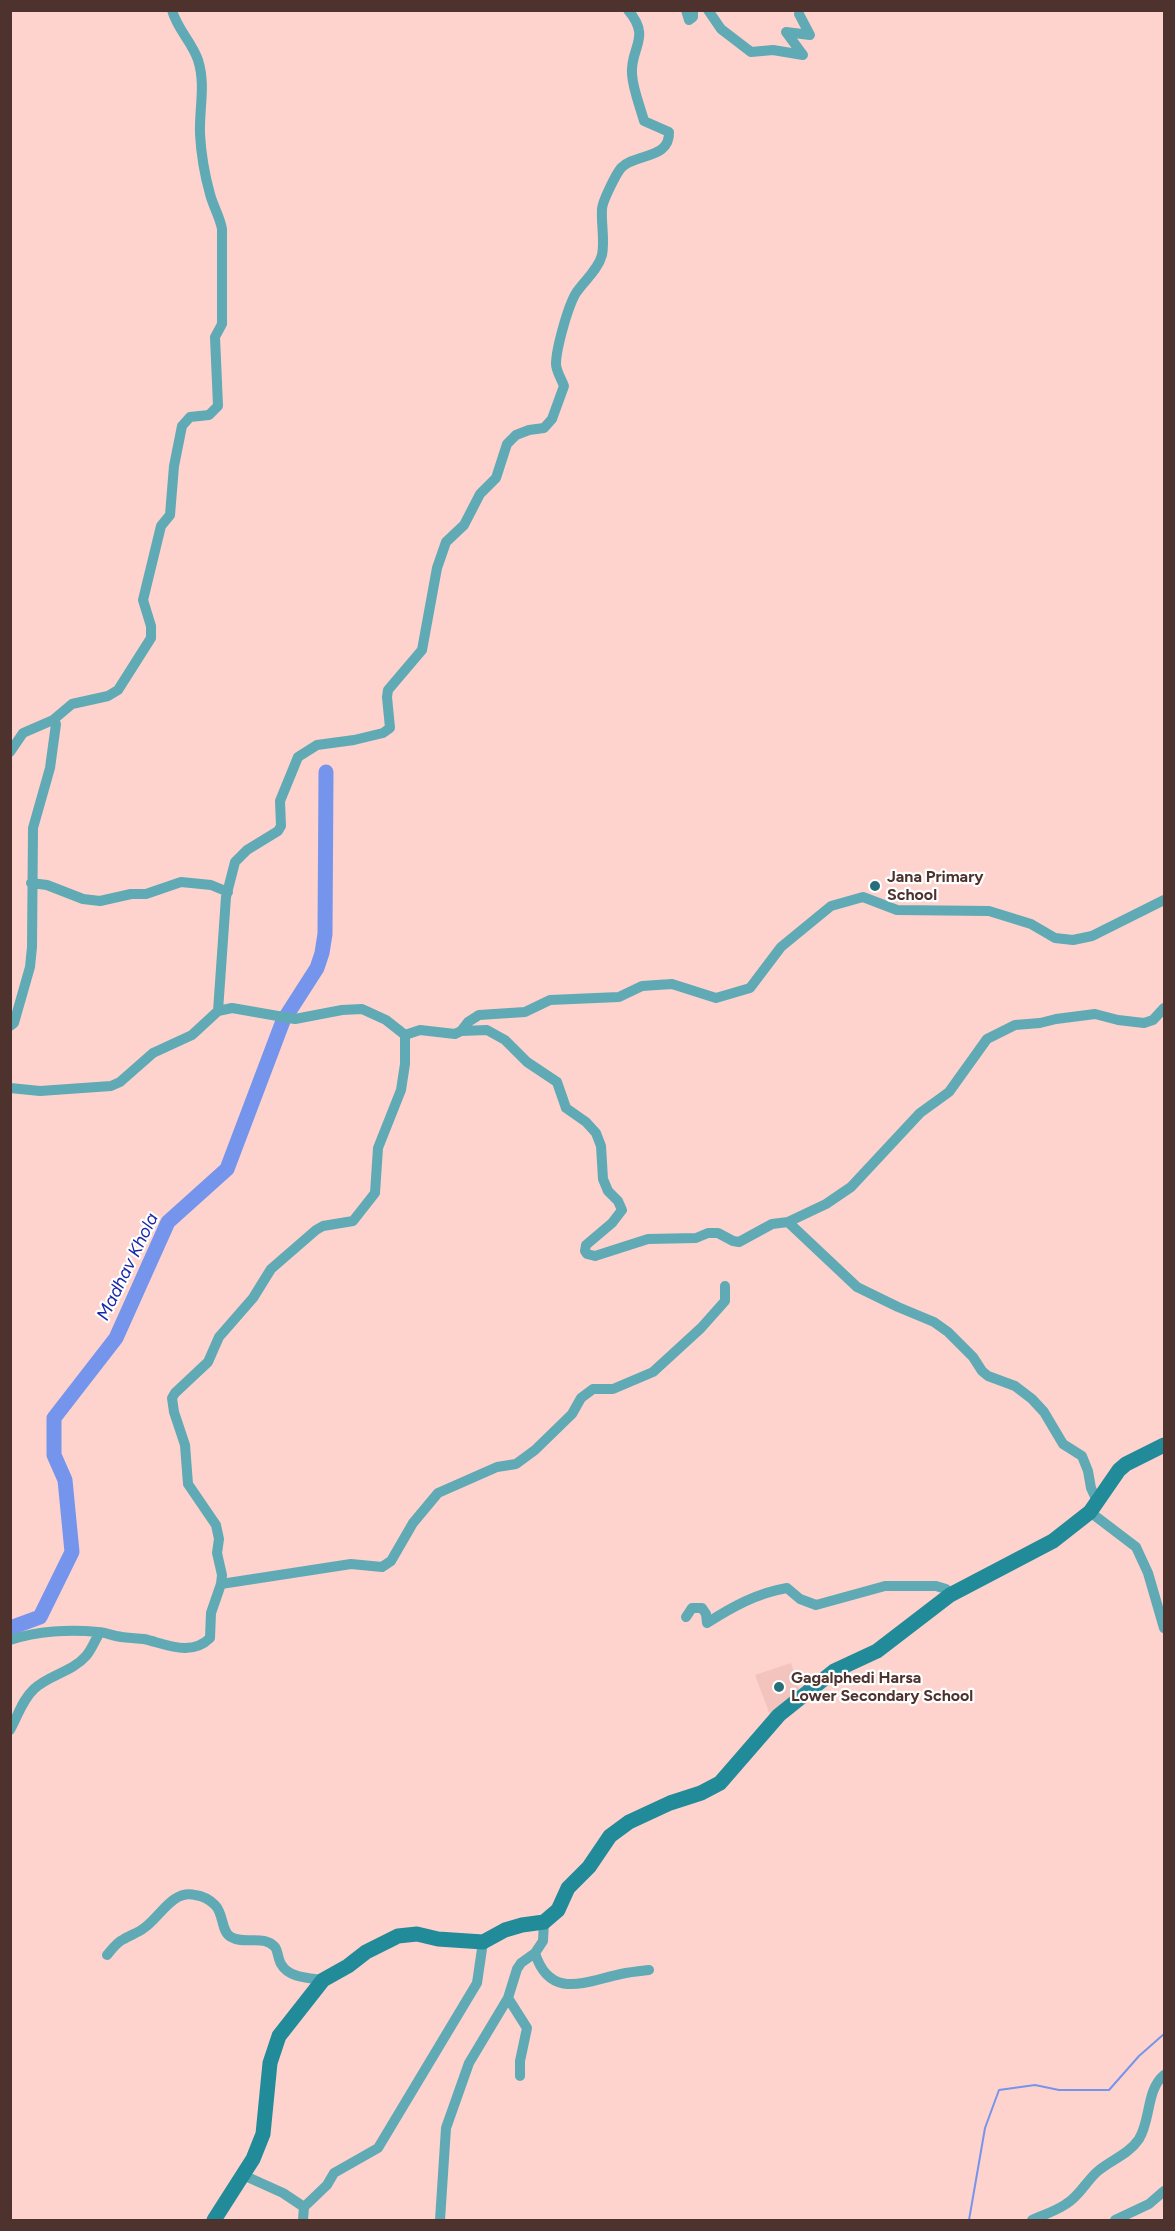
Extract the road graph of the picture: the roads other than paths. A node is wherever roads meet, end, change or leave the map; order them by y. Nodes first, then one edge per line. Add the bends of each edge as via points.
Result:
1 (172, 10) edge
2 (628, 10) edge
3 (686, 10) edge
4 (693, 10) edge
5 (708, 10) edge
6 (799, 14) dead end
7 (52, 720) junction
8 (10, 752) edge
9 (31, 884) junction
10 (228, 892) junction
11 (1164, 900) edge
12 (1164, 1008) edge
13 (218, 1011) junction
14 (10, 1026) edge
15 (461, 1031) junction
16 (405, 1035) junction
17 (10, 1088) edge
18 (788, 1222) junction
19 (725, 1286) dead end
20 (1164, 1445) edge
21 (1093, 1506) junction
22 (221, 1584) junction
23 (950, 1595) junction
24 (686, 1617) dead end
25 (1164, 1628) edge
26 (100, 1632) junction
27 (10, 1640) edge
28 (10, 1730) edge
29 (544, 1922) junction
30 (483, 1942) junction
31 (535, 1953) junction
32 (107, 1954) dead end
33 (649, 1970) dead end
34 (322, 1980) junction
35 (508, 1998) junction
36 (1164, 2075) edge
37 (520, 2076) dead end
38 (243, 2175) junction
39 (1164, 2191) edge
40 (304, 2207) junction
41 (214, 2220) edge
42 (303, 2220) edge
43 (440, 2220) edge
44 (1032, 2220) edge
45 (1115, 2220) edge

1 - 7 street via 200,68 200,134 210,192 222,229 222,324 215,337 218,406 209,415 190,417 182,426 170,515 161,526 143,600 151,638 118,690 72,704
2 - 10 street via 640,31 631,73 644,121 669,132 669,140 664,148 622,167 601,207 602,256 567,309 556,366 564,386 552,419 544,428 529,429 507,444 496,478 480,494 464,525 446,542 437,568 422,650 388,690 390,728 363,738 317,745 298,757 280,801 281,826 235,862
3 - 4 street via 689,20
5 - 6 street via 721,29 751,52 773,50 803,55 786,32 810,36
7 - 8 street via 23,733
7 - 9 street via 56,724 50,768 33,828
9 - 10 street via 100,901 146,894 181,882 212,885
9 - 14 street via 30,967
10 - 13 street
11 - 15 street via 1092,936 1073,940 1055,938 1031,924 989,911 897,910 864,897 831,906 781,947 750,988 716,998 672,984 642,986 619,997 550,1000 525,1012 479,1015
12 - 18 street via 1144,1023 1095,1014 1015,1025 987,1039 949,1092 920,1113 851,1187
13 - 16 street via 232,1008 295,1019 362,1009 386,1020
13 - 17 street via 192,1035 153,1053 111,1086 40,1091
15 - 16 street via 454,1034 420,1030
15 - 18 street via 487,1030 505,1040 557,1082 566,1108 596,1133 603,1179 622,1210 589,1240 585,1251 588,1254 602,1255 648,1239 696,1238 708,1233 740,1242 772,1224
16 - 22 street via 401,1090 378,1148 375,1193 353,1221 316,1230 271,1269 253,1298 219,1337 208,1362 172,1398 185,1445 188,1484 216,1525
18 - 21 street via 857,1287 934,1322 988,1376 1015,1386 1032,1399 1064,1444 1082,1456 1089,1471
19 - 22 street via 725,1301 653,1372 613,1389 593,1389 581,1398 565,1421 516,1464 497,1467 438,1493 413,1523 391,1561 381,1567 351,1564
20 - 21 street via 1119,1470
21 - 23 street via 1053,1540
21 - 25 street via 1136,1547
22 - 26 street via 211,1613 210,1638 205,1643 176,1649
23 - 24 street via 936,1586 885,1586 816,1605 787,1588 734,1606 707,1623 702,1608 692,1608
23 - 29 street via 877,1651 834,1671 779,1715 720,1783 629,1822 610,1836 589,1867 568,1888 558,1910
26 - 27 street via 29,1634
26 - 28 street via 77,1665 33,1690
29 - 30 street via 505,1930
29 - 31 street via 543,1941
30 - 34 street via 417,1934 398,1936
30 - 40 street via 477,1983 378,2148 334,2173
31 - 33 street via 544,1973 569,1986
31 - 35 street via 520,1963
32 - 34 street via 157,1918 177,1897 188,1893 215,1904 226,1933 232,1938 266,1941 275,1947 282,1965 292,1974
34 - 38 street via 279,2036 270,2063 263,2134
35 - 37 street via 528,2028
35 - 43 street via 473,2054 448,2118
36 - 44 street via 1155,2087 1138,2142 1098,2171 1068,2204
38 - 40 street
38 - 41 street
39 - 45 street via 1149,2204
40 - 42 street

